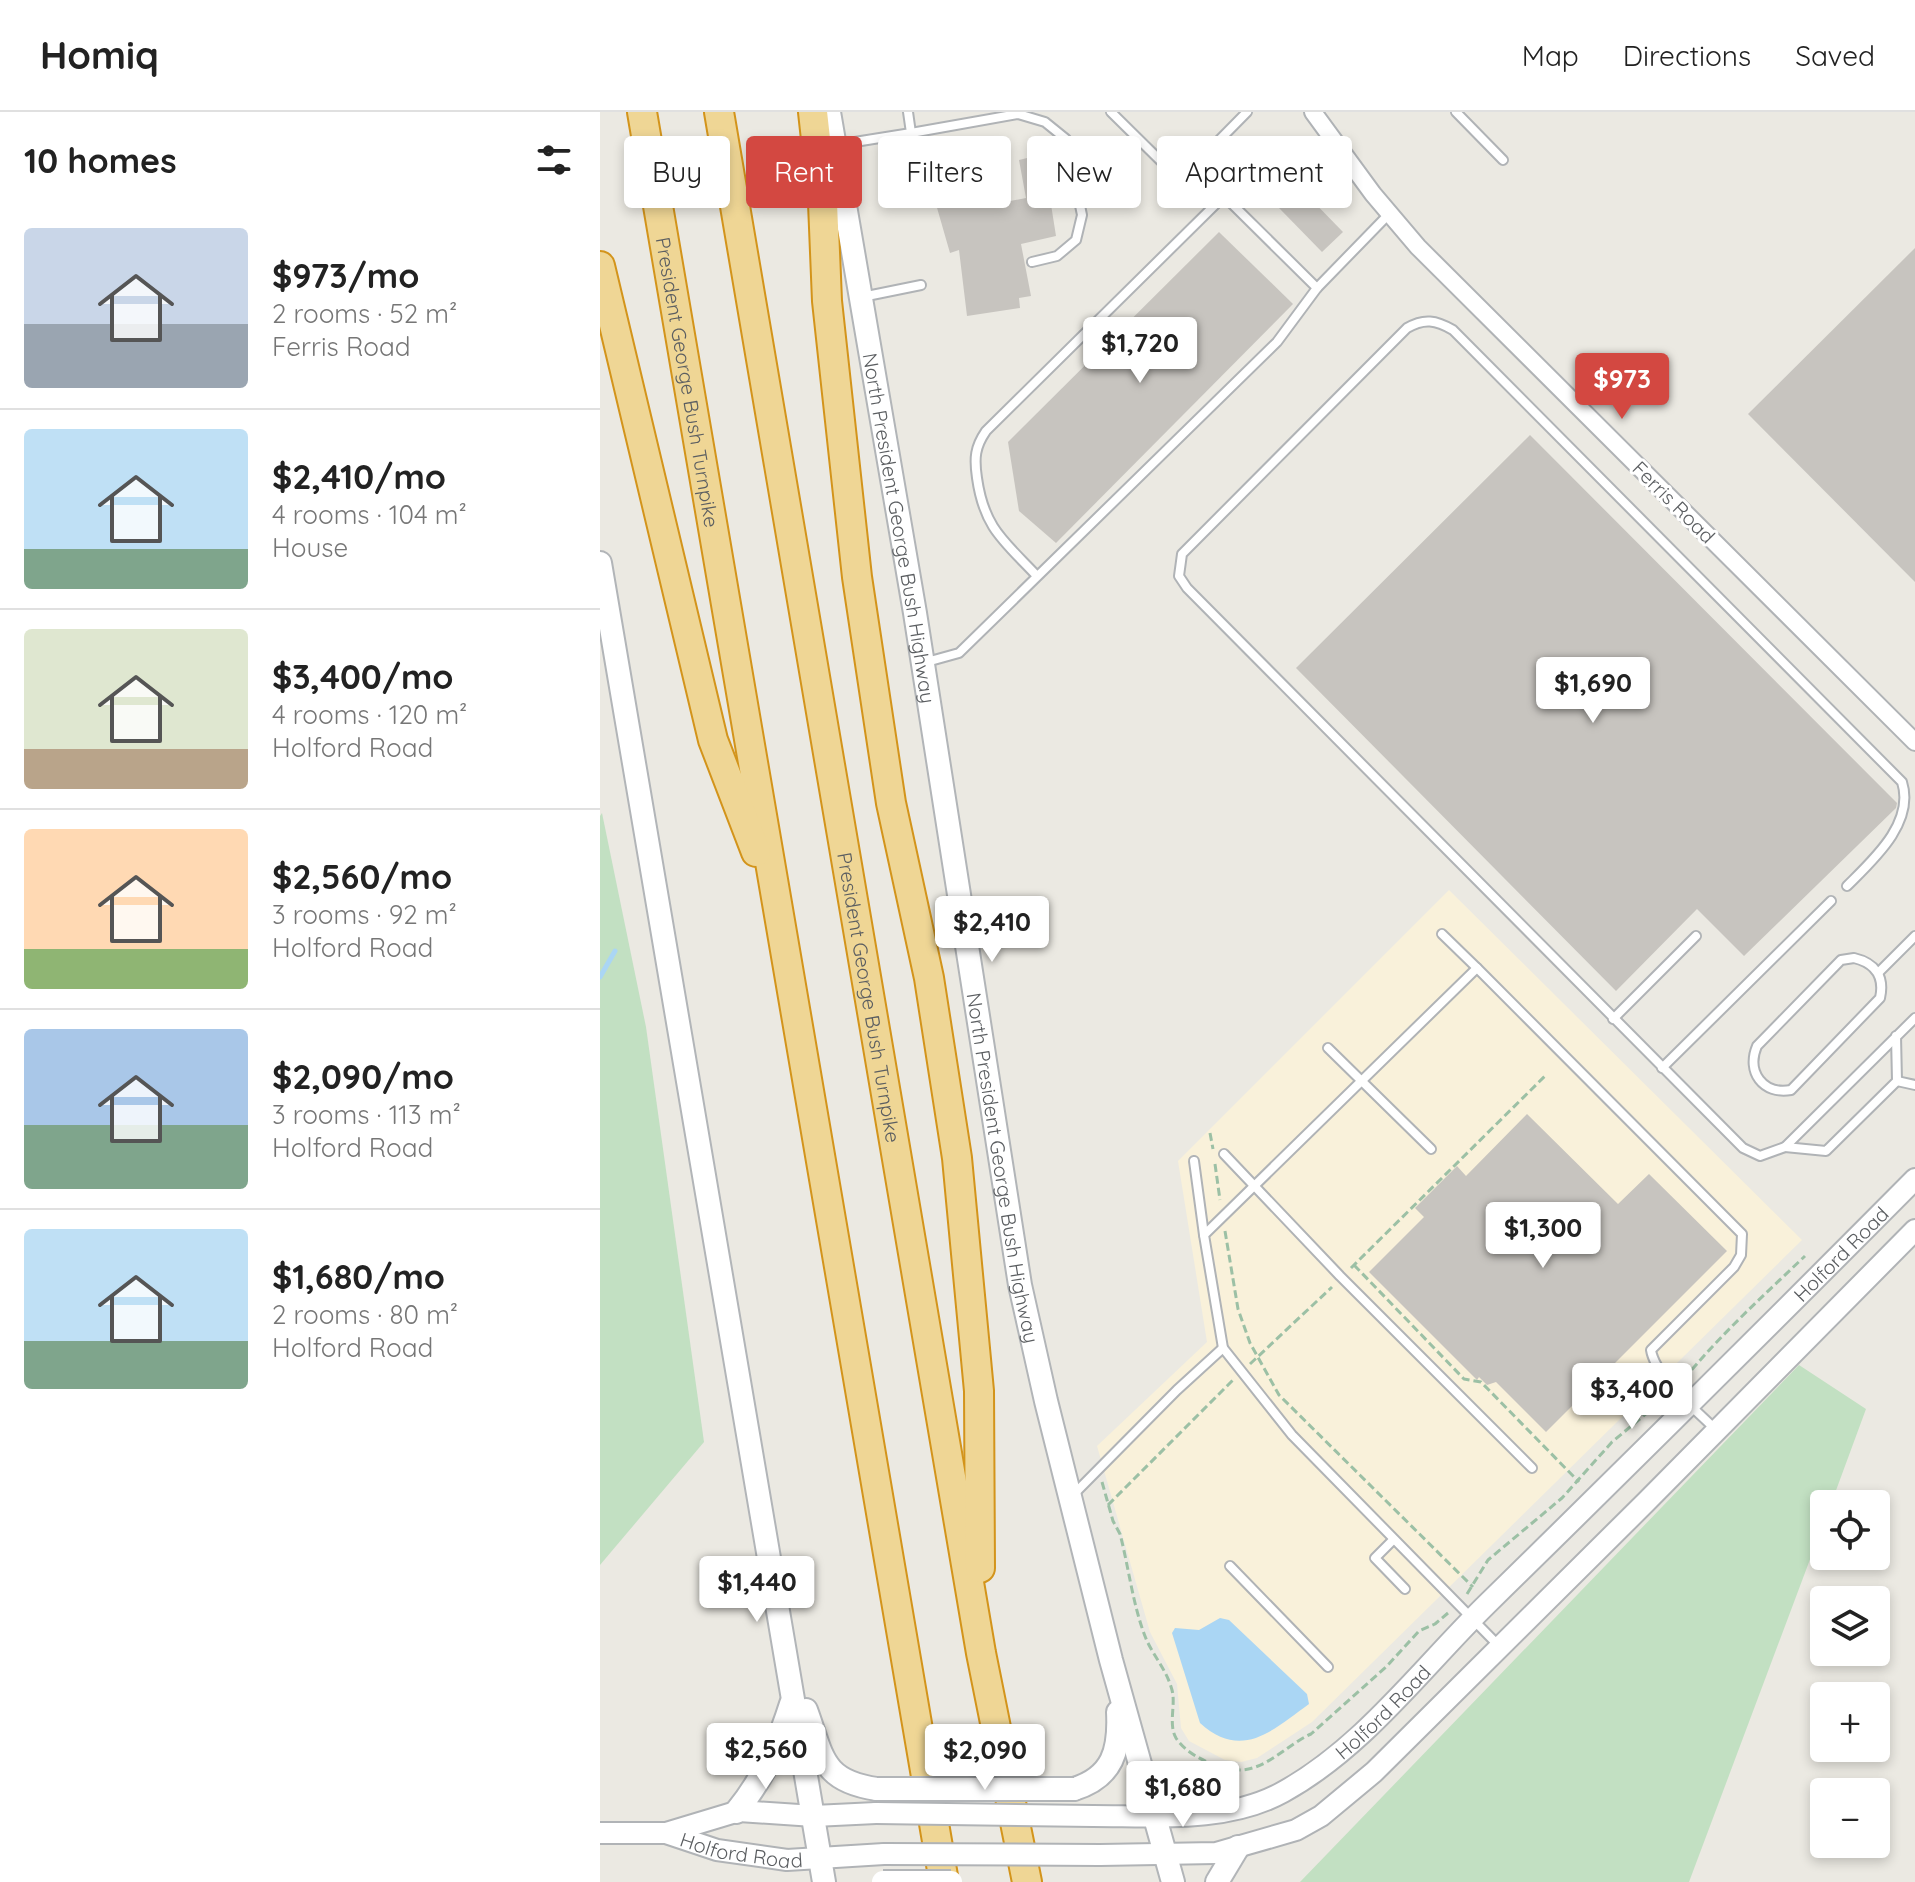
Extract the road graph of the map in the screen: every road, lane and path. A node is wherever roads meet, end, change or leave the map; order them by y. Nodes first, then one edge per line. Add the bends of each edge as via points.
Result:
1 (642, 112) edge
2 (719, 112) edge
3 (813, 112) edge
4 (829, 112) edge
5 (908, 112) edge
6 (1111, 112) edge
7 (1247, 112) edge
8 (1313, 112) edge
9 (1456, 112) edge
10 (911, 133) junction
11 (833, 136) edge
12 (862, 141) edge
13 (1503, 160) dead end
14 (846, 208) edge
15 (1389, 214) junction
16 (1032, 262) dead end
17 (600, 266) edge
18 (921, 285) dead end
19 (1317, 288) junction
20 (862, 297) junction
21 (600, 563) edge
22 (1037, 576) junction
23 (923, 664) junction
24 (1915, 742) edge
25 (1847, 886) dead end
26 (1831, 901) dead end
27 (778, 911) junction
28 (1442, 934) dead end
29 (1696, 936) dead end
30 (1915, 936) edge
31 (1477, 968) junction
32 (1879, 972) junction
33 (1915, 1018) edge
34 (1613, 1019) junction
35 (1896, 1036) junction
36 (1328, 1048) dead end
37 (1662, 1068) junction
38 (1547, 1074) dead end
39 (1362, 1080) junction
40 (1897, 1081) junction
41 (1915, 1085) edge
42 (1210, 1133) dead end
43 (1785, 1147) junction
44 (1431, 1149) dead end
45 (1224, 1154) dead end
46 (1194, 1161) dead end
47 (1915, 1179) edge
48 (1254, 1186) junction
49 (1221, 1204) dead end
50 (1915, 1230) edge
51 (1204, 1235) junction
52 (1226, 1235) dead end
53 (1805, 1256) dead end
54 (1335, 1284) dead end
55 (1223, 1348) junction
56 (1257, 1357) junction
57 (1251, 1363) dead end
58 (1685, 1378) dead end
59 (1230, 1383) dead end
60 (1667, 1397) dead end
61 (1691, 1404) junction
62 (1716, 1430) junction
63 (1532, 1468) dead end
64 (1579, 1482) junction
65 (1103, 1486) dead end
66 (1071, 1498) junction
67 (1108, 1505) junction
68 (1393, 1540) junction
69 (1230, 1566) dead end
70 (1473, 1587) junction
71 (1405, 1589) dead end
72 (1466, 1595) dead end
73 (1444, 1617) dead end
74 (1472, 1619) junction
75 (1499, 1647) junction
76 (785, 1653) junction
77 (981, 1653) junction
78 (1328, 1667) dead end
79 (1116, 1675) junction
80 (793, 1699) junction
81 (736, 1812) junction
82 (814, 1816) junction
83 (1155, 1816) junction
84 (600, 1833) edge
85 (666, 1833) junction
86 (1238, 1847) junction
87 (1167, 1855) junction
88 (820, 1857) junction
89 (824, 1882) edge
90 (883, 1882) edge
91 (944, 1882) edge
92 (951, 1882) edge
93 (1027, 1882) edge
94 (1173, 1882) edge
95 (1217, 1882) edge

1 - 27 highway, President George Bush Turnpike
2 - 77 highway, President George Bush Turnpike
3 - 77 highway via 857,577 891,803 929,978 957,1158 979,1391
4 - 11 main road, North President George Bush Highway
5 - 10 lane
6 - 7 lane via 1180,180
8 - 15 street, Ferris Road
9 - 13 lane
10 - 12 lane
10 - 16 lane via 1018,114 1045,122 1066,139 1082,215 1076,240 1057,256
14 - 20 main road, North President George Bush Highway
15 - 19 lane
15 - 24 street, Ferris Road
17 - 27 highway via 713,740
18 - 20 lane
19 - 22 lane via 1277,342
19 - 22 lane via 1224,196 986,431 974,462 983,512
20 - 23 main road, North President George Bush Highway
21 - 76 main road
22 - 23 lane via 959,653
23 - 66 main road, North President George Bush Highway via 1020,1285
25 - 34 lane via 1909,818 1909,793 1902,782 1453,330 1418,321 1182,554 1179,576
26 - 37 lane
27 - 91 highway, President George Bush Turnpike
28 - 31 lane
29 - 34 lane
30 - 32 lane
31 - 39 lane
31 - 61 lane via 1742,1234 1734,1267 1651,1350 1653,1360
32 - 32 lane via 1867,961 1841,960 1757,1046 1752,1067 1758,1077 1779,1092 1791,1090 1880,998
33 - 35 lane
34 - 37 lane
35 - 40 lane
35 - 43 lane
36 - 39 lane
37 - 43 lane via 1743,1148 1760,1156
38 - 64 path via 1353,1266 1464,1379 1481,1382
39 - 44 lane
39 - 48 lane
40 - 41 lane
40 - 43 lane via 1826,1151
42 - 49 path
45 - 48 lane
46 - 51 lane
47 - 61 street, Holford Road
48 - 51 lane
48 - 63 lane
50 - 62 street, Holford Road
51 - 55 lane
52 - 56 path via 1238,1309
53 - 58 path
54 - 56 path
55 - 66 lane
55 - 68 lane via 1292,1435
56 - 57 path
56 - 70 path via 1279,1395
59 - 67 path
60 - 64 path via 1612,1442
61 - 62 lane
61 - 74 street, Holford Road
62 - 75 street, Holford Road
64 - 70 path via 1488,1560
65 - 67 path
66 - 79 main road, North President George Bush Highway
67 - 73 path via 1147,1640 1173,1693 1175,1736 1183,1747 1229,1769 1265,1763 1311,1734 1419,1631
68 - 71 lane via 1375,1558
68 - 74 lane
69 - 78 lane
70 - 72 path
74 - 75 lane
74 - 83 street, Holford Road via 1330,1761 1282,1793 1247,1808
75 - 86 street, Holford Road via 1374,1772 1321,1816 1296,1830
76 - 79 main road, bridge via 821,1754 834,1775 854,1786 877,1789 1074,1789 1090,1784 1116,1753
76 - 80 main road
77 - 93 highway, President George Bush Turnpike
79 - 83 main road, North President George Bush Highway
80 - 81 main road via 776,1751
80 - 82 main road
81 - 82 street, Holford Road
81 - 85 street, Holford Road
82 - 83 street, Holford Road, bridge
82 - 88 main road
83 - 87 main road, North President George Bush Highway
84 - 85 street, Holford Road
85 - 88 street, Holford Road via 717,1850 787,1860
86 - 87 street, Holford Road
86 - 95 main road
87 - 88 street, Holford Road, bridge
87 - 94 main road, North President George Bush Highway
88 - 89 main road
90 - 92 main road, bridge

